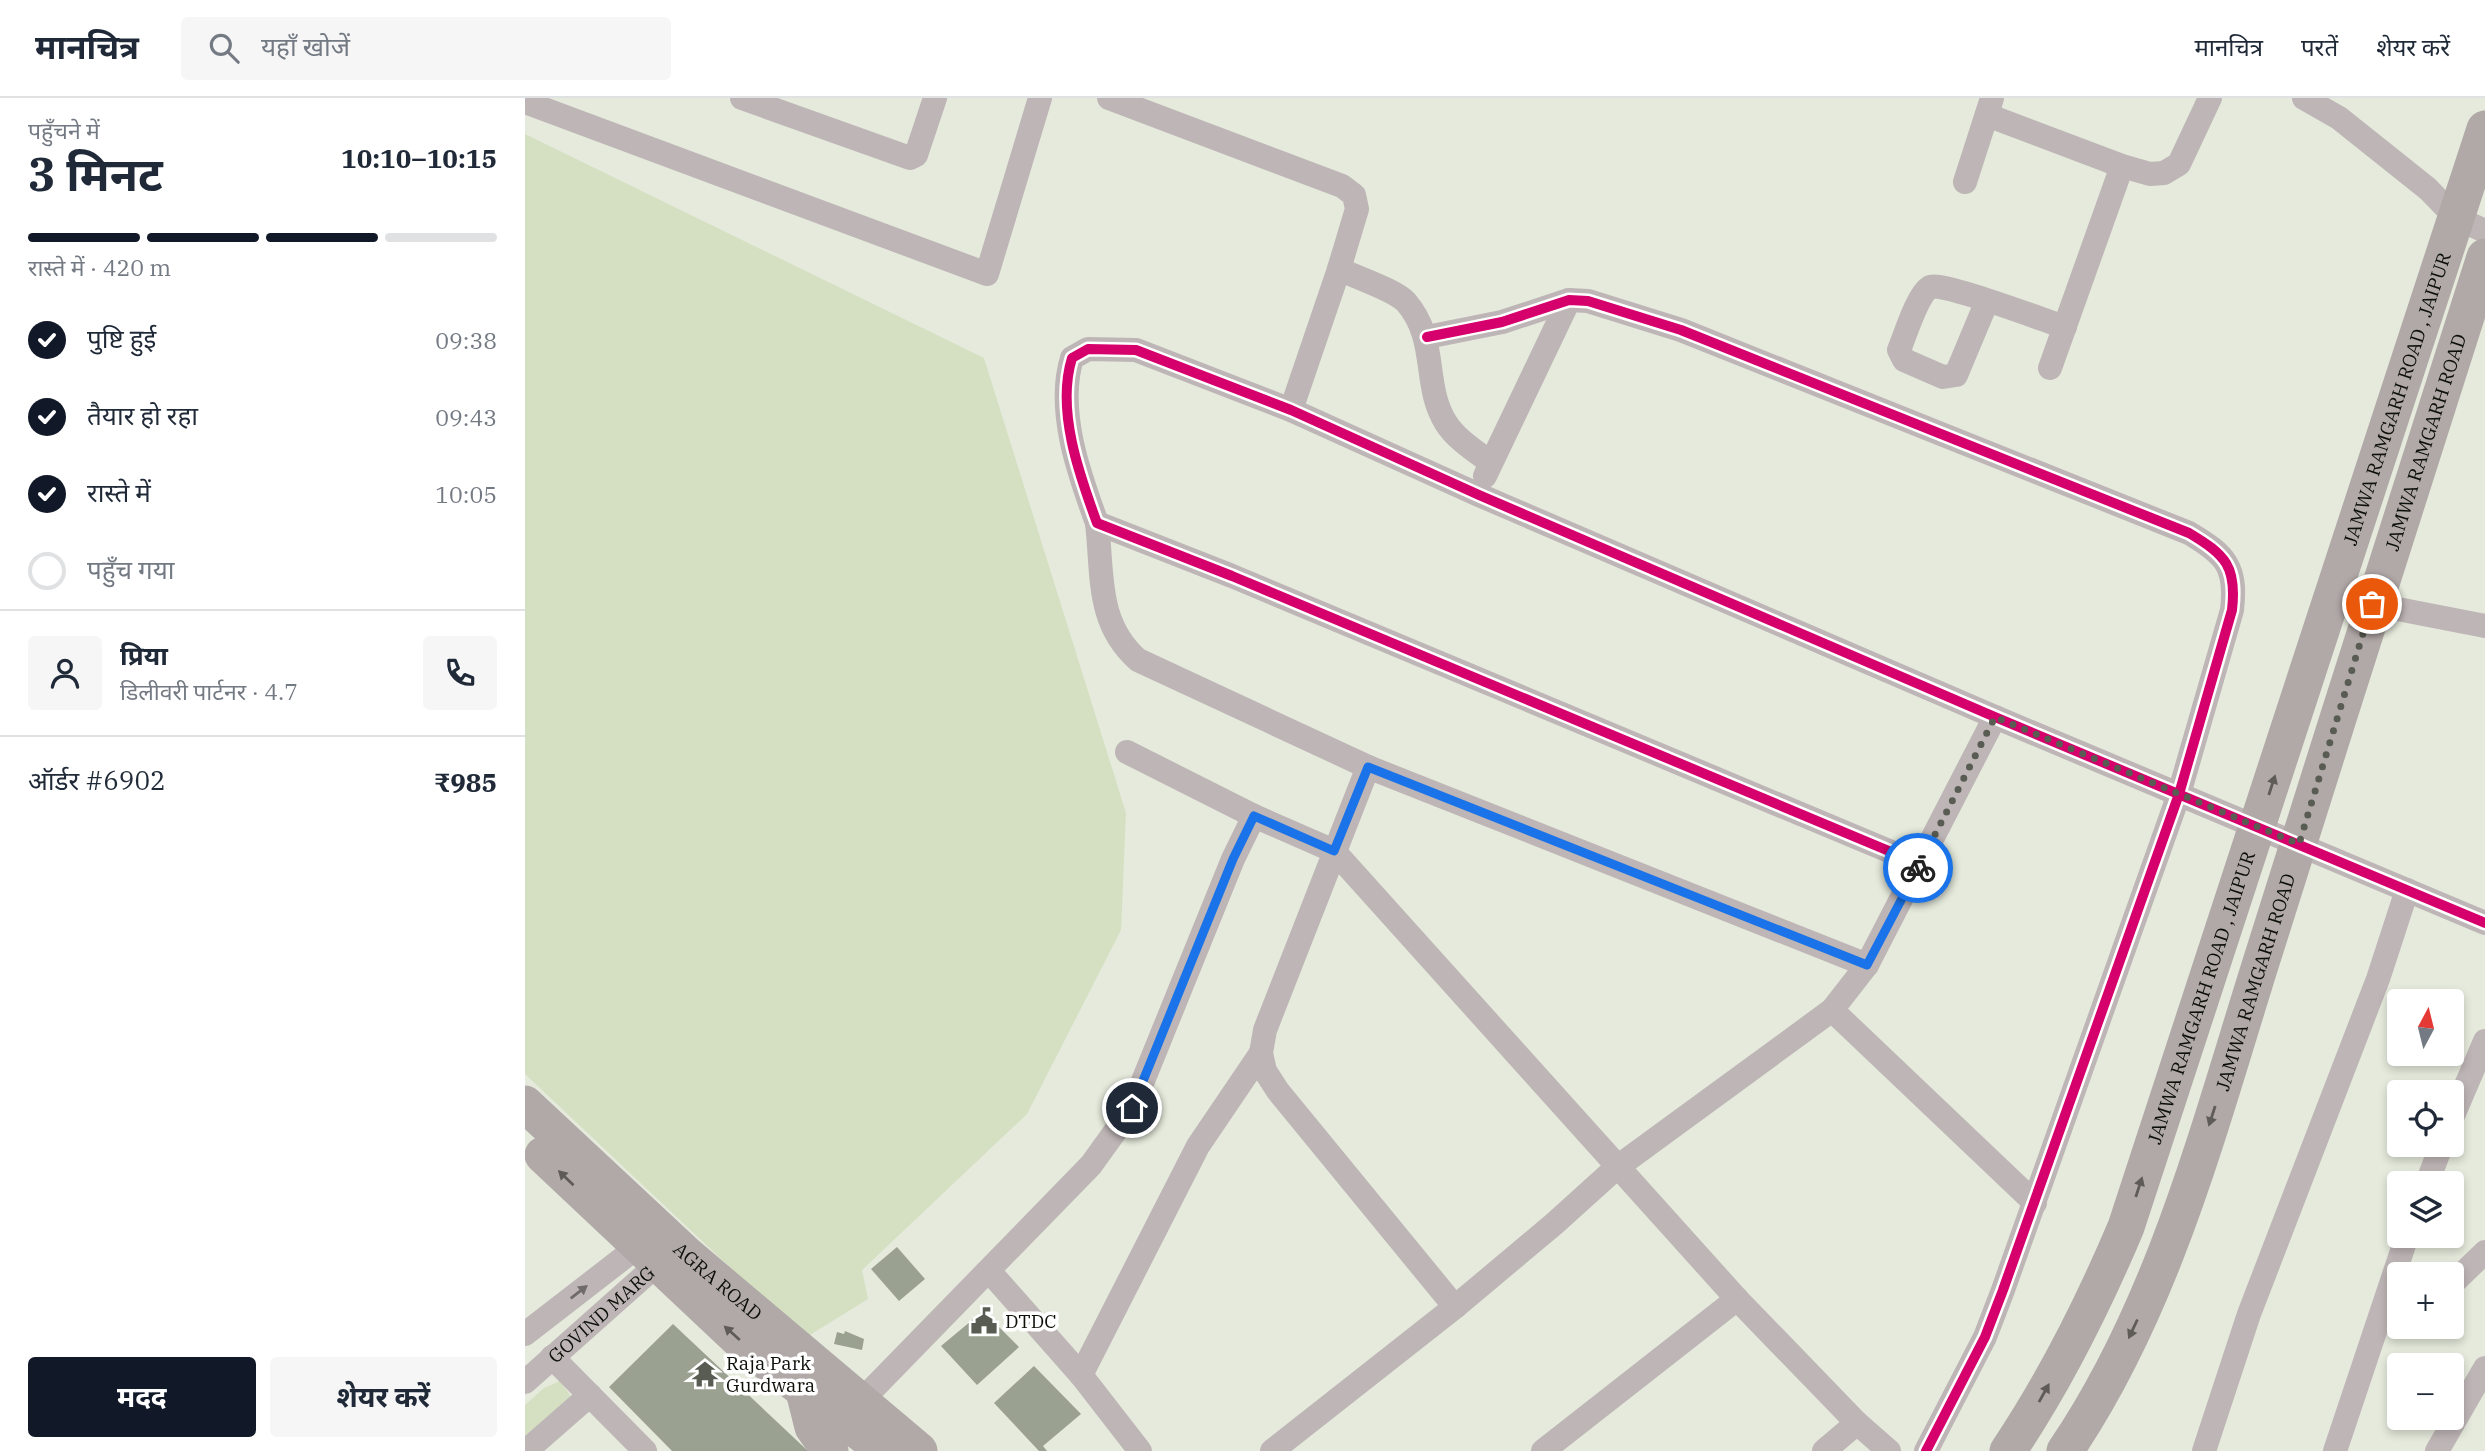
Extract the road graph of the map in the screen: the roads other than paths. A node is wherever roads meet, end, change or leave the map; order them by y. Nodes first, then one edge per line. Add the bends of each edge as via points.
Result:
1 (742, 98) edge
2 (935, 98) edge
3 (1040, 98) edge
4 (1109, 98) edge
5 (2210, 98) edge
6 (2304, 98) edge
7 (525, 102) edge
8 (1989, 106) edge
9 (2485, 129) edge
10 (2122, 166) junction
11 (1965, 182) dead end
12 (2471, 224) edge
13 (2485, 257) edge
14 (1339, 269) junction
15 (1569, 300) junction
16 (1987, 301) dead end
17 (2065, 327) junction
18 (1427, 337) junction
19 (2050, 368) dead end
20 (1291, 410) junction
21 (1490, 462) junction
22 (1479, 495) junction
23 (1097, 523) junction
24 (2335, 591) junction
25 (2372, 604) junction
26 (2485, 626) edge
27 (1995, 717) junction
28 (1127, 752) dead end
29 (1368, 767) junction
30 (2179, 794) junction
31 (1254, 816) junction
32 (2258, 829) junction
33 (2299, 844) junction
34 (1334, 851) junction
35 (1920, 864) junction
36 (2407, 890) junction
37 (2485, 923) edge
38 (1867, 965) junction
39 (1832, 1010) junction
40 (2485, 1041) edge
41 (1261, 1053) junction
42 (2464, 1090) edge
43 (525, 1104) edge
44 (525, 1138) edge
45 (2152, 1150) junction
46 (2197, 1163) junction
47 (1616, 1168) junction
48 (2035, 1203) junction
49 (658, 1247) junction
50 (2485, 1252) edge
51 (990, 1272) junction
52 (2464, 1272) edge
53 (1737, 1298) junction
54 (1455, 1307) junction
55 (2387, 1322) edge
56 (525, 1334) edge
57 (552, 1357) junction
58 (2485, 1368) edge
59 (1081, 1375) junction
60 (525, 1381) edge
61 (590, 1395) junction
62 (1857, 1423) junction
63 (843, 1424) edge
64 (868, 1448) edge
65 (526, 1451) edge
66 (645, 1451) edge
67 (919, 1451) edge
68 (1140, 1451) edge
69 (1272, 1451) edge
70 (1543, 1451) edge
71 (1824, 1451) edge
72 (1889, 1451) edge
73 (1926, 1451) edge
74 (2007, 1451) edge
75 (2065, 1451) edge
76 (2204, 1451) edge
77 (2336, 1451) edge
78 (2437, 1451) edge

1 - 2 street via 910,158 916,155
3 - 7 street via 987,274
4 - 14 street via 1342,186 1354,195 1357,209
5 - 10 street via 2179,164 2164,173 2150,174
6 - 12 street via 2339,118
8 - 10 street
8 - 11 street
9 - 12 highway, JAMWA RAMGARH ROAD , JAIPUR
10 - 17 street
12 - 24 highway, JAMWA RAMGARH ROAD , JAIPUR
13 - 25 highway, JAMWA RAMGARH ROAD
14 - 18 street via 1404,300
14 - 20 street
15 - 18 street via 1502,322
15 - 21 street
15 - 30 street via 1681,330 2189,533 2212,547 2230,566 2235,585 2232,610
16 - 17 street
17 - 19 street
18 - 21 street via 1436,397 1445,422
20 - 22 street
20 - 23 street via 1136,350 1088,349 1080,353 1072,358 1066,377 1066,406
21 - 22 street
22 - 27 street
23 - 29 street via 1108,622 1138,660
23 - 35 street
24 - 25 street
32 -> 24 highway, JAMWA RAMGARH ROAD , JAIPUR
25 - 26 street
25 - 33 highway, JAMWA RAMGARH ROAD
27 - 30 street
27 - 35 street
28 - 31 street
29 - 34 street
29 - 38 street
30 - 32 street
30 - 48 street
31 - 34 street
31 - 51 street via 1132,1108 1091,1165
32 - 33 street
32 - 45 highway, JAMWA RAMGARH ROAD , JAIPUR
33 - 36 street
33 -> 46 highway, JAMWA RAMGARH ROAD
34 - 41 street via 1275,1001
34 - 47 street
35 - 38 street
36 - 37 street
36 - 76 street via 2378,979 2249,1314
38 - 39 street
39 - 47 street
39 - 48 street
40 - 42 street
41 - 54 street via 1265,1071 1278,1091
41 - 59 street via 1198,1146
43 - 49 highway, AGRA ROAD
49 -> 44 highway
45 - 46 highway
74 -> 45 highway, JAMWA RAMGARH ROAD , JAIPUR via 2040,1401 2101,1287
46 -> 75 highway, JAMWA RAMGARH ROAD via 2134,1328
47 - 53 street
47 - 54 street
48 - 73 street via 1985,1337
56 -> 49 street, GOVIND MARG
49 - 57 street, GOVIND MARG
49 - 63 highway, AGRA ROAD
63 -> 49 highway via 813,1427 804,1391 747,1347
50 - 52 street
51 - 59 street
51 - 63 street
53 - 62 street
53 - 70 street
54 - 69 street
55 - 77 street
57 - 60 street, GOVIND MARG
57 - 61 street
58 - 78 street
59 - 68 street
61 - 65 street
61 - 66 street
62 - 71 street
62 - 72 street
63 - 64 highway via 847,1438
63 - 67 highway, AGRA ROAD

